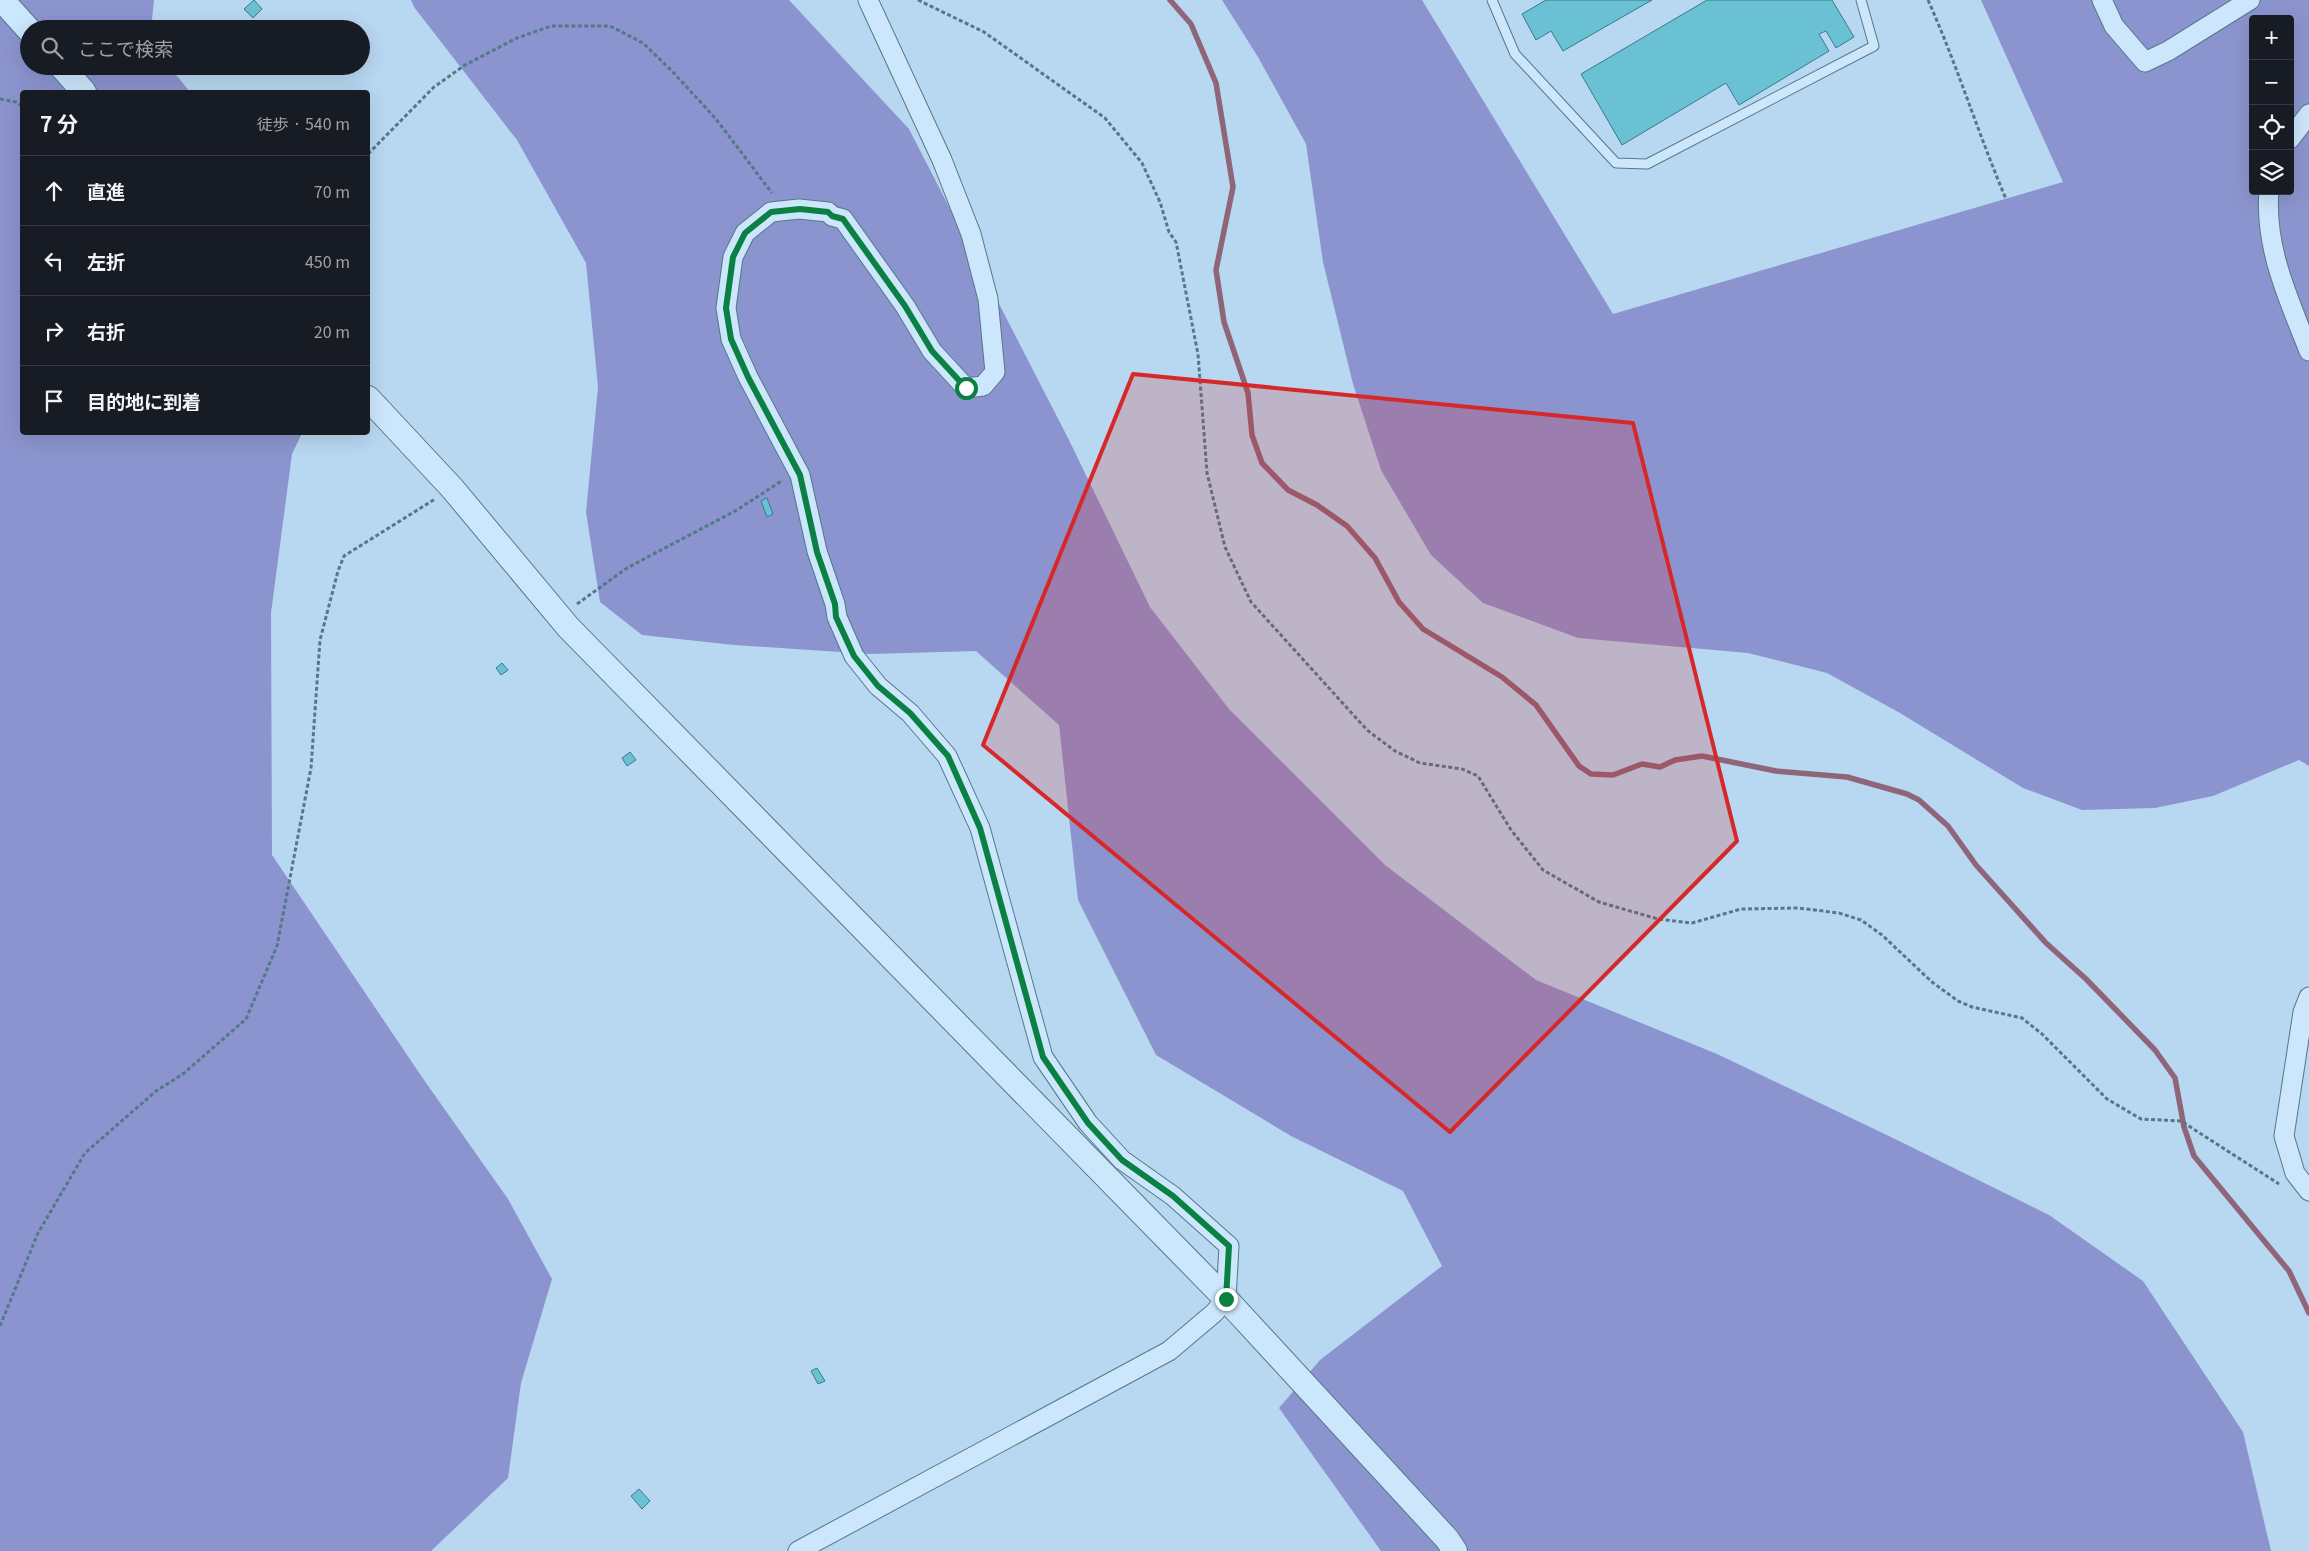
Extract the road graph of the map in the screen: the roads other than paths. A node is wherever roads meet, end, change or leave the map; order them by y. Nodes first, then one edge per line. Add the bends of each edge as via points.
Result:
1 (2, 0) edge
2 (868, 0) edge
3 (1492, 0) edge
4 (1861, 0) edge
5 (2102, 0) edge
6 (2250, 0) edge
7 (20, 20) edge
8 (69, 75) edge
9 (82, 90) edge
10 (2309, 114) edge
11 (2294, 134) edge
12 (2269, 195) edge
13 (2309, 351) edge
14 (370, 400) edge
15 (2309, 997) edge
16 (2309, 1191) edge
17 (1226, 1299) junction
18 (798, 1551) edge
19 (1455, 1551) edge

1 - 7 street
2 - 17 street via 942,160 971,234 988,299 996,372 983,386 966,388 932,351 905,306 843,219 828,212 800,209 771,212 745,233 733,257 726,308 731,339 798,469 836,617 854,656 878,686 910,713 948,756 980,828 1043,1057 1088,1123 1122,1160 1173,1196 1229,1246
3 - 4 lane via 1514,54 1538,81 1616,163 1647,164 1874,46
5 - 6 street via 2114,26 2145,62
8 - 9 street
10 - 11 street
12 - 13 street via 2267,214 2279,273
14 - 17 street via 452,488 568,627
15 - 16 street via 2301,1021 2284,1136 2295,1173
17 - 18 street via 1169,1351
17 - 19 street

